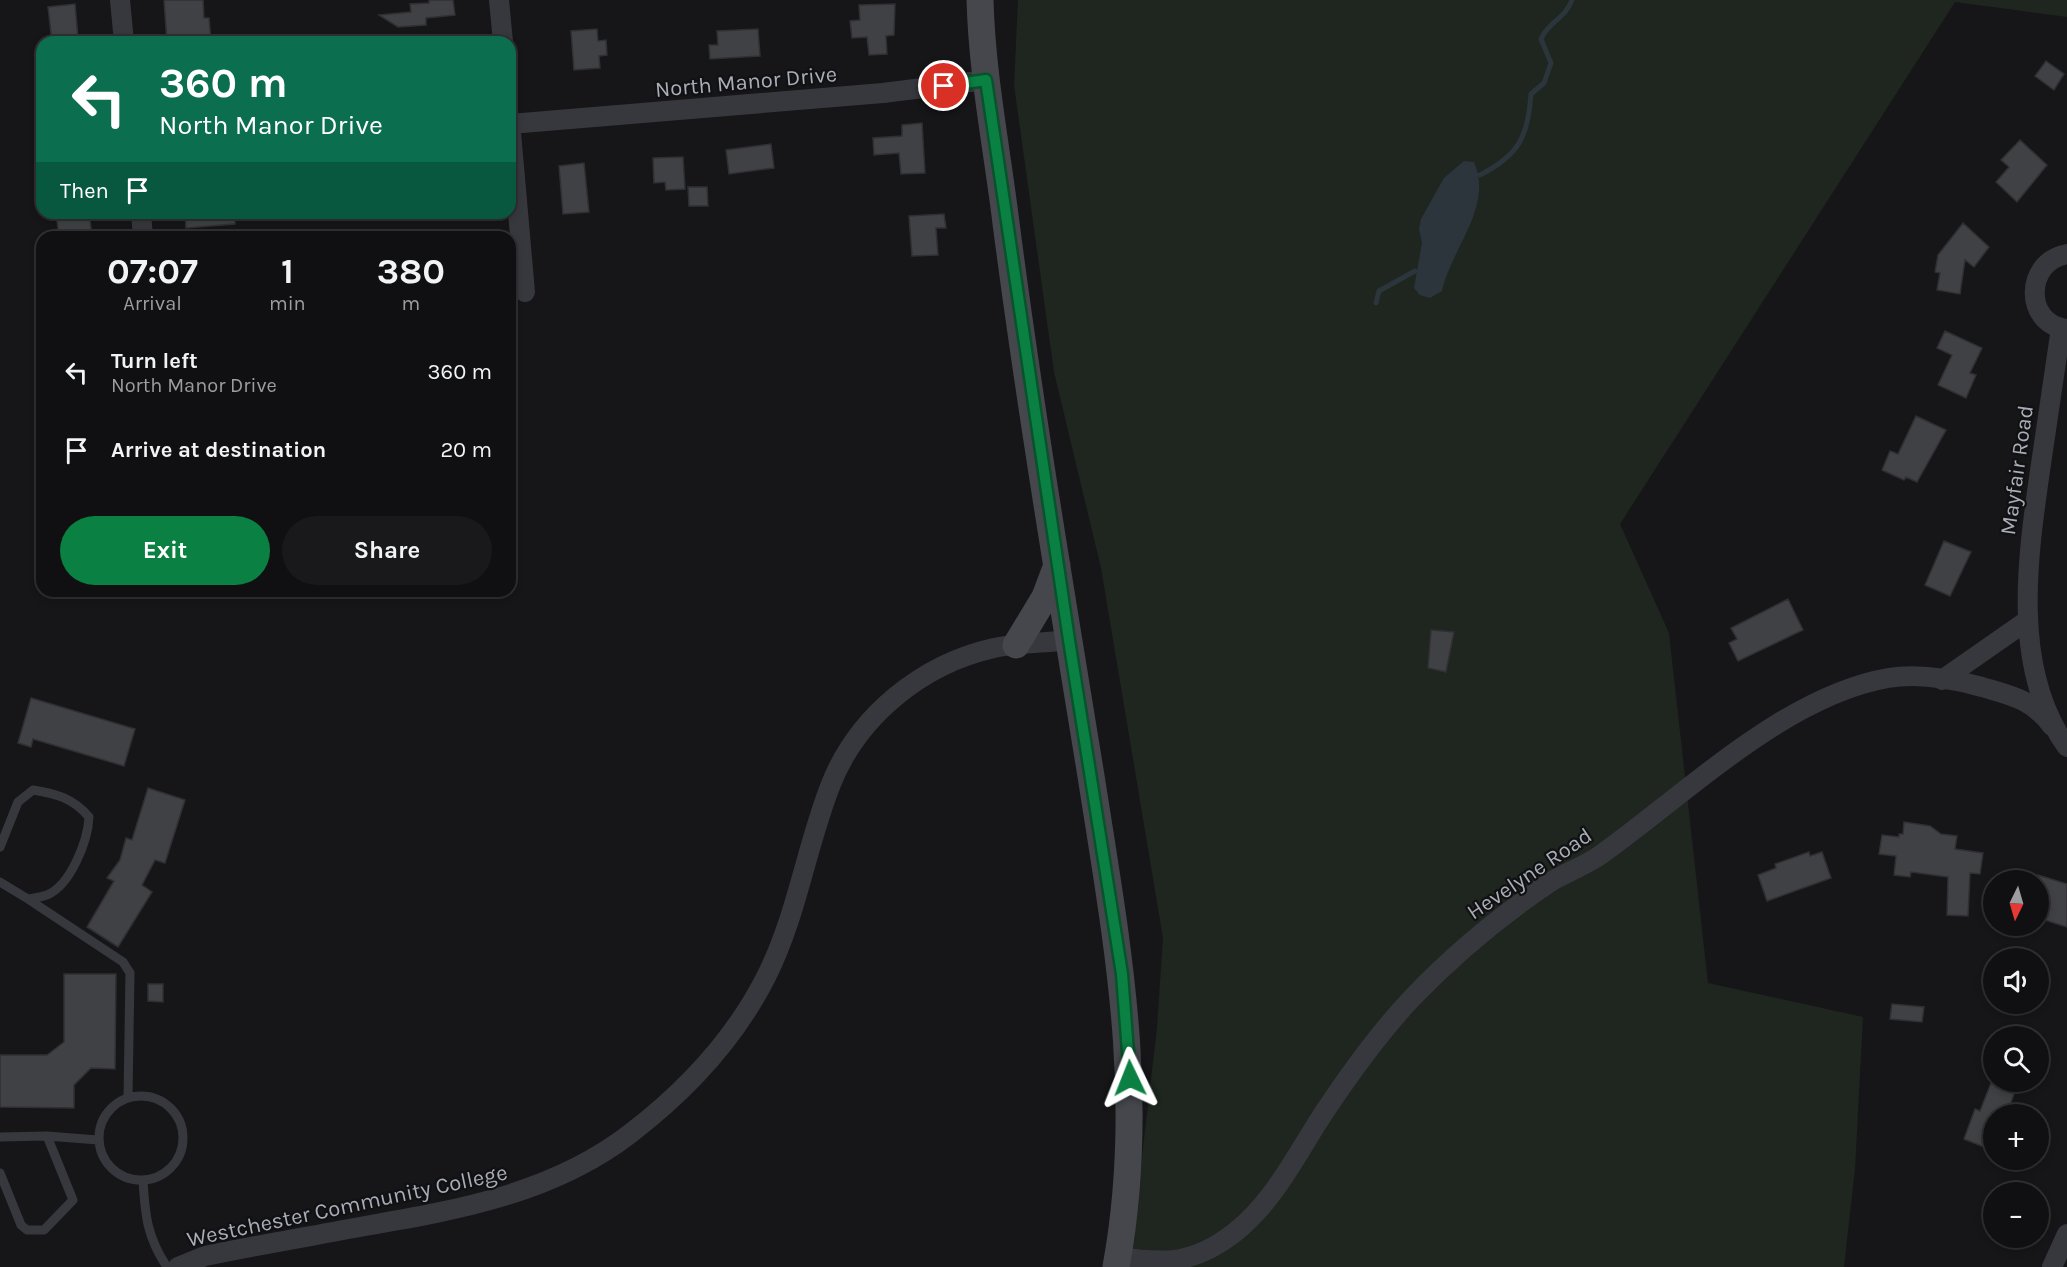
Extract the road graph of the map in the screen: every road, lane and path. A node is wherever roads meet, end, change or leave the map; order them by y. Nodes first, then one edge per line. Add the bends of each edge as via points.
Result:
1 (120, 0) edge
2 (499, 0) edge
3 (980, 0) edge
4 (123, 36) edge
5 (502, 36) edge
6 (986, 80) junction
7 (516, 123) edge
8 (516, 191) edge
9 (2067, 254) edge
10 (525, 292) dead end
11 (2064, 329) edge
12 (1058, 564) junction
13 (2028, 620) junction
14 (1069, 640) junction
15 (1016, 645) junction
16 (1942, 680) junction
17 (2052, 726) junction
18 (2067, 747) edge
19 (0, 847) edge
20 (0, 882) edge
21 (28, 899) junction
22 (128, 1097) junction
23 (48, 1136) junction
24 (0, 1137) edge
25 (98, 1140) junction
26 (0, 1173) edge
27 (143, 1180) junction
28 (2067, 1234) edge
29 (1117, 1262) edge
30 (167, 1267) edge
31 (178, 1267) edge
32 (2052, 1267) edge

1 - 4 street
2 - 5 street
3 - 6 main road
6 - 7 street, North Manor Drive via 883,93
6 - 12 main road
8 - 10 street
9 - 11 street, Mayfair Road via 2043,267 2034,290 2041,314
11 - 13 street, Mayfair Road via 2027,556
12 - 14 main road
12 - 15 main road via 1045,597
13 - 16 street
13 - 17 street, Mayfair Road via 2036,674
14 - 15 street, Westchester Community College
14 - 29 main road via 1122,974 1129,1043 1128,1178
15 - 31 street, Westchester Community College via 971,654 930,672 894,696 860,734 831,784 789,922 767,975 743,1018 712,1060 628,1135 564,1174 500,1199 205,1256
16 - 17 street, Hevelyne Road via 2018,697 2039,709
16 - 29 street, Hevelyne Road via 1918,676 1888,678 1806,706 1596,858 1554,880 1469,942 1411,999 1338,1092 1285,1178 1236,1232 1197,1257
17 - 18 street, Mayfair Road
19 - 21 lane via 18,802 33,790 68,798 78,803 88,817 88,835 75,865 49,894
20 - 21 lane
21 - 22 lane via 123,962 130,973
22 - 25 lane via 106,1113
22 - 27 lane via 157,1098 178,1117 183,1130 183,1145 169,1170
23 - 24 lane
23 - 25 lane
23 - 26 lane via 73,1200 44,1230 27,1230 21,1225
25 - 27 lane via 112,1169
27 - 30 lane via 145,1214 153,1246
28 - 32 street

